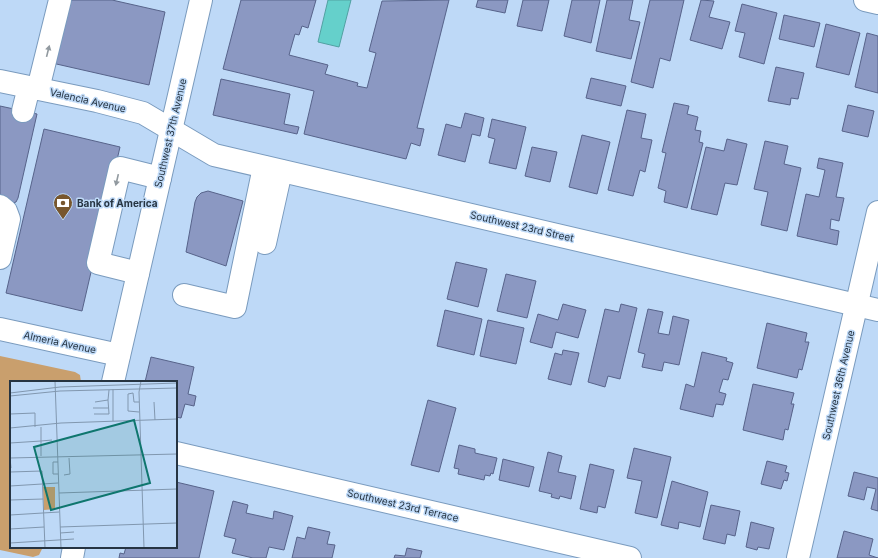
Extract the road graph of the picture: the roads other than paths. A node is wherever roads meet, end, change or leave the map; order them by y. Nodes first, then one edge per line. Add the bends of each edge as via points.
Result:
1 (60, 0) edge
2 (201, 0) edge
3 (865, 0) edge
4 (878, 3) edge
5 (0, 81) edge
6 (34, 88) junction
7 (23, 111) dead end
8 (171, 130) junction
9 (273, 169) junction
10 (160, 178) junction
11 (0, 206) edge
12 (878, 212) edge
13 (265, 243) dead end
14 (0, 258) edge
15 (138, 273) junction
16 (184, 295) dead end
17 (856, 305) junction
18 (878, 310) edge
19 (0, 329) edge
20 (119, 355) junction
21 (113, 381) edge
22 (177, 453) edge
23 (74, 548) edge
24 (72, 558) edge
25 (630, 558) edge
26 (798, 558) edge

6 -> 1 street
2 - 8 street, Southwest 37th Avenue
3 - 4 street
5 - 6 street, Valencia Avenue
6 - 7 street
6 - 8 street, Valencia Avenue via 143,113
8 - 9 street, Southwest 23rd Street via 214,155
8 - 10 street, Southwest 37th Avenue
9 - 13 street
9 - 16 street via 235,307
9 - 17 street, Southwest 23rd Street
10 - 15 street, Southwest 37th Avenue
10 -> 15 street via 120,168 98,263
11 - 14 street via 6,211 9,219
12 - 17 street, Southwest 36th Avenue
15 - 20 street, Southwest 37th Avenue
17 - 18 street, Southwest 23rd Street
17 - 26 street, Southwest 36th Avenue
19 - 20 street, Almeria Avenue
20 - 21 street, Southwest 37th Avenue
22 - 25 street, Southwest 23rd Terrace
23 - 24 street

